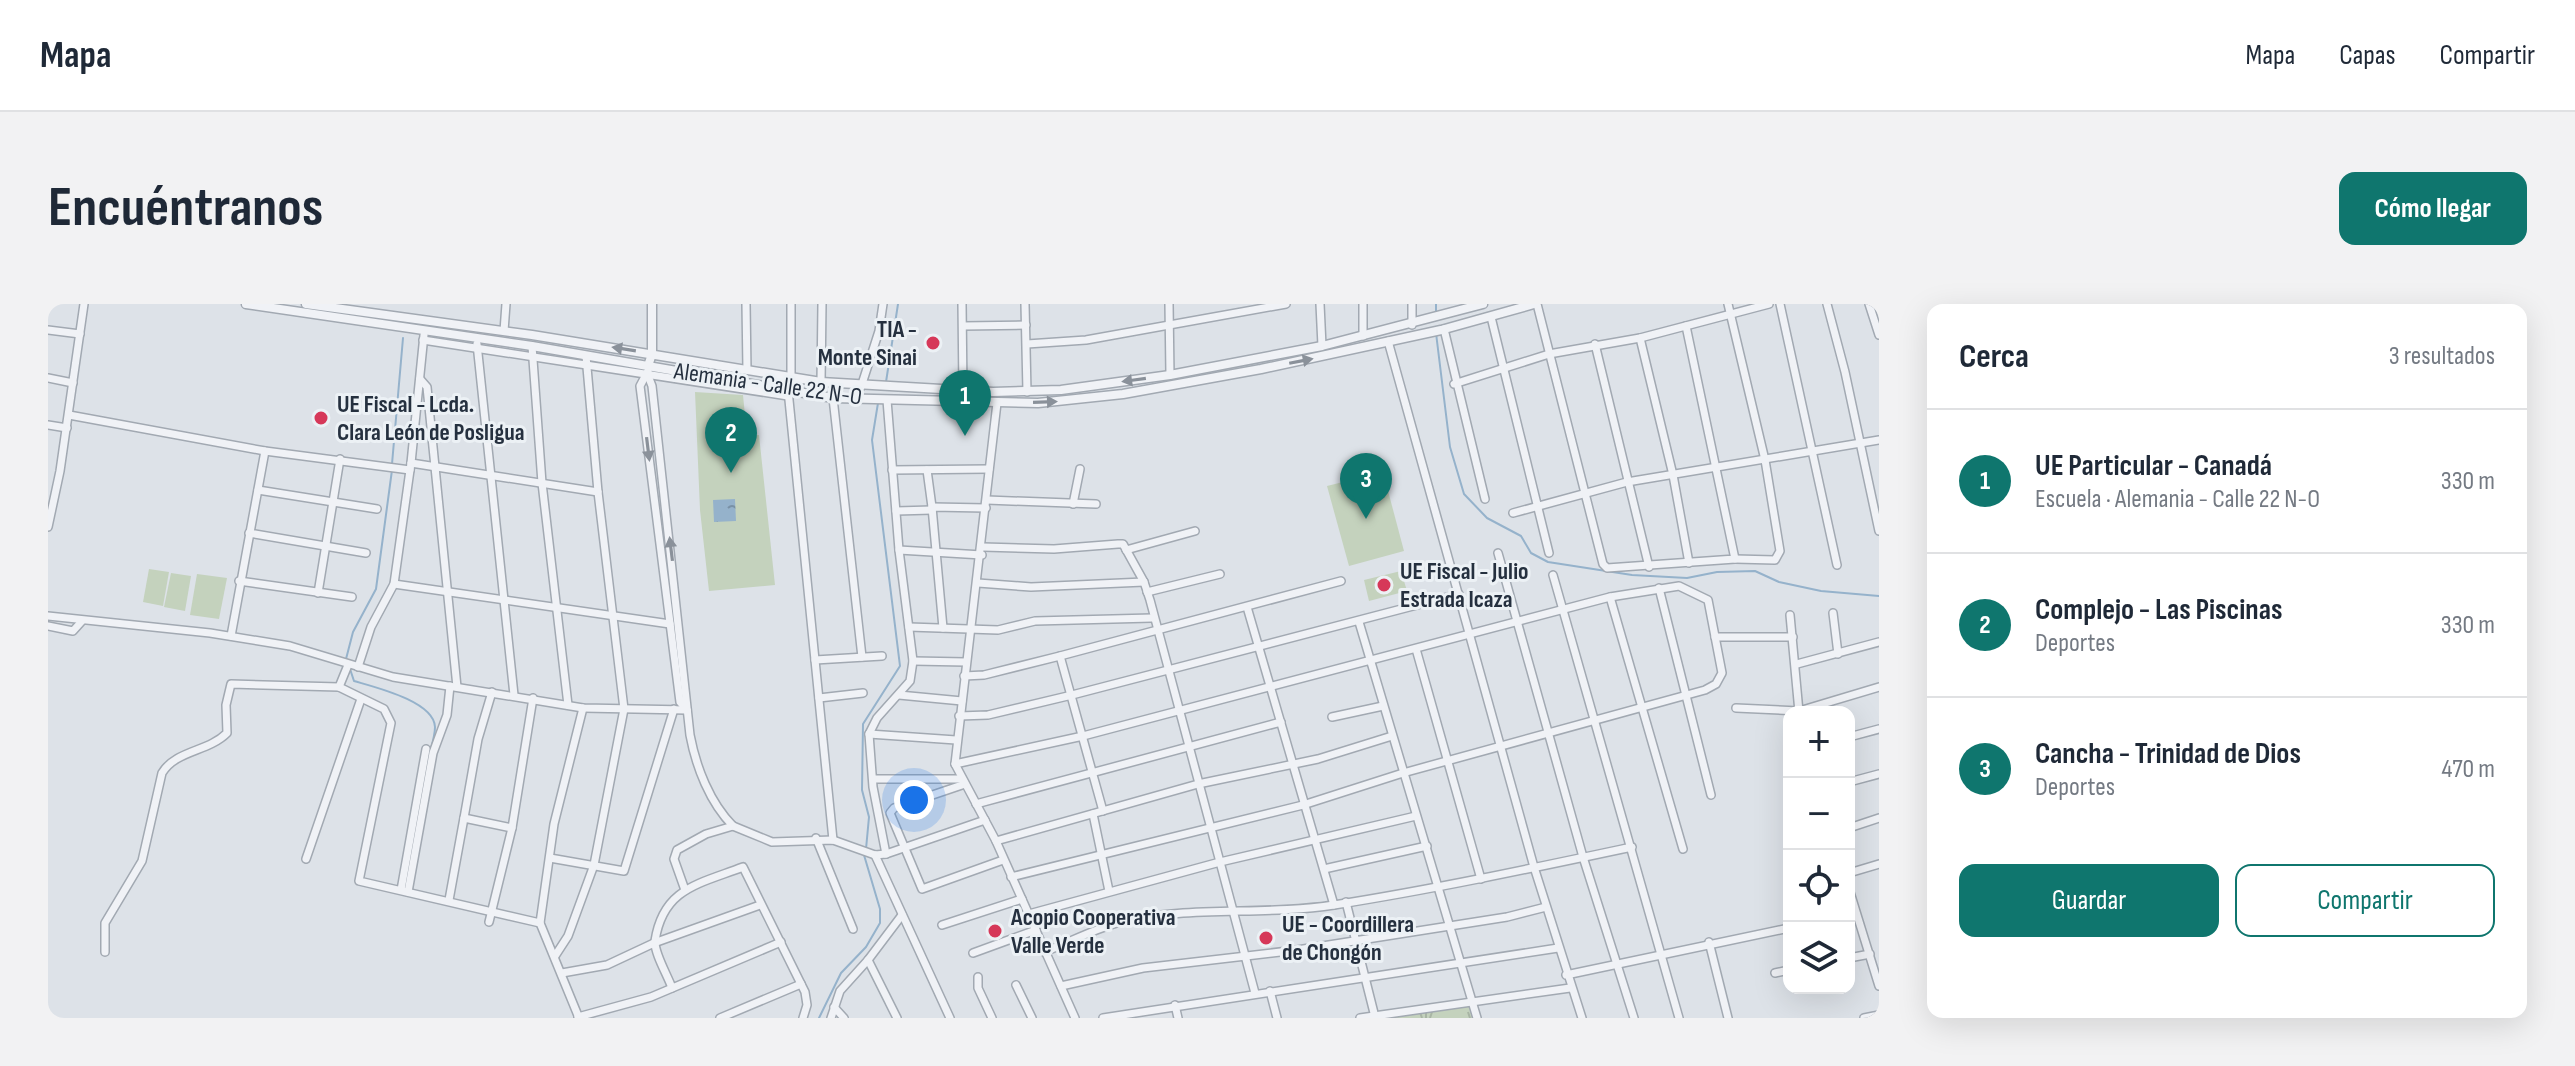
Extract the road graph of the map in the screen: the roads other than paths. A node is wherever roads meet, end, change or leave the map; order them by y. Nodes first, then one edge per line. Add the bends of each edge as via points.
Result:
1 (84, 304) edge
2 (246, 304) edge
3 (306, 304) edge
4 (506, 304) edge
5 (652, 304) edge
6 (746, 304) edge
7 (791, 304) edge
8 (822, 304) edge
9 (883, 304) edge
10 (962, 304) edge
11 (1025, 304) edge
12 (1169, 304) edge
13 (1286, 304) edge
14 (1320, 304) edge
15 (1363, 304) edge
16 (1412, 304) edge
17 (1483, 304) edge
18 (1536, 304) edge
19 (1769, 304) edge
20 (1780, 304) edge
21 (1827, 304) edge
22 (1869, 304) edge
23 (1728, 308) edge
24 (1491, 317) junction
25 (1026, 325) junction
26 (1412, 325) junction
27 (963, 326) junction
28 (1686, 326) junction
29 (1168, 327) junction
30 (48, 330) edge
31 (1439, 330) junction
32 (504, 331) junction
33 (80, 334) junction
34 (1879, 335) edge
35 (424, 336) junction
36 (1363, 336) junction
37 (1640, 338) junction
38 (1388, 341) junction
39 (476, 342) junction
40 (1027, 344) junction
41 (1595, 344) junction
42 (1322, 346) junction
43 (532, 351) junction
44 (652, 354) junction
45 (1549, 354) junction
46 (586, 360) junction
47 (1504, 368) junction
48 (648, 370) junction
49 (747, 370) junction
50 (1170, 375) junction
51 (791, 377) junction
52 (48, 378) edge
53 (420, 379) junction
54 (821, 382) junction
55 (73, 383) junction
56 (1454, 384) junction
57 (864, 387) junction
58 (963, 391) junction
59 (1027, 392) junction
60 (788, 393) junction
61 (833, 398) junction
62 (885, 400) junction
63 (997, 403) junction
64 (69, 415) junction
65 (48, 425) edge
66 (67, 428) junction
67 (1879, 440) edge
68 (1860, 442) junction
69 (1814, 450) junction
70 (265, 451) junction
71 (340, 459) junction
72 (1765, 460) junction
73 (410, 466) junction
74 (1716, 466) junction
75 (436, 468) junction
76 (48, 469) edge
77 (989, 469) junction
78 (1080, 469) dead end
79 (892, 470) junction
80 (927, 470) junction
81 (60, 471) junction
82 (490, 474) junction
83 (1673, 475) junction
84 (1627, 482) junction
85 (542, 483) junction
86 (258, 490) junction
87 (598, 492) junction
88 (1583, 494) junction
89 (1485, 499) dead end
90 (333, 502) junction
91 (987, 504) junction
92 (1073, 504) junction
93 (1096, 504) dead end
94 (1536, 508) junction
95 (377, 509) dead end
96 (932, 509) junction
97 (896, 511) junction
98 (1513, 513) dead end
99 (50, 514) edge
100 (48, 527) edge
101 (1195, 531) dead end
102 (1879, 531) edge
103 (249, 533) junction
104 (325, 548) junction
105 (899, 550) junction
106 (1126, 550) junction
107 (936, 551) junction
108 (982, 551) junction
109 (366, 553) dead end
110 (1498, 553) dead end
111 (1549, 553) dead end
112 (1735, 559) junction
113 (1689, 563) junction
114 (1837, 565) dead end
115 (1649, 567) junction
116 (1220, 574) dead end
117 (1553, 575) dead end
118 (239, 581) junction
119 (1341, 581) dead end
120 (1144, 582) junction
121 (978, 583) junction
122 (394, 584) junction
123 (1659, 588) junction
124 (1147, 592) junction
125 (318, 593) junction
126 (449, 594) junction
127 (1459, 594) junction
128 (352, 597) dead end
129 (1610, 597) junction
130 (504, 601) junction
131 (1247, 607) junction
132 (557, 609) junction
133 (1564, 609) junction
134 (1833, 613) dead end
135 (1790, 615) dead end
136 (48, 616) edge
137 (614, 617) junction
138 (1152, 618) junction
139 (82, 621) junction
140 (1359, 622) junction
141 (1517, 623) junction
142 (670, 624) junction
143 (48, 626) edge
144 (909, 627) junction
145 (943, 628) junction
146 (971, 631) junction
147 (1155, 632) junction
148 (1470, 634) junction
149 (231, 636) junction
150 (1715, 637) junction
151 (1793, 637) junction
152 (1879, 644) edge
153 (1258, 647) junction
154 (1416, 649) junction
155 (1838, 654) junction
156 (882, 656) dead end
157 (1060, 656) junction
158 (862, 657) junction
159 (815, 660) junction
160 (1371, 660) junction
161 (913, 661) junction
162 (966, 662) junction
163 (1797, 664) junction
164 (348, 665) junction
165 (358, 667) junction
166 (1166, 669) junction
167 (964, 676) junction
168 (1270, 685) junction
169 (454, 686) junction
170 (339, 687) junction
171 (1879, 687) edge
172 (492, 692) junction
173 (863, 693) dead end
174 (514, 695) junction
175 (899, 695) junction
176 (1072, 695) junction
177 (1687, 696) junction
178 (533, 698) junction
179 (819, 698) junction
180 (361, 699) junction
181 (962, 701) junction
182 (568, 705) junction
183 (1383, 706) junction
184 (1799, 706) edge
185 (1818, 706) edge
186 (1641, 707) junction
187 (583, 708) junction
188 (1176, 708) junction
189 (1736, 708) dead end
190 (624, 709) junction
191 (674, 709) junction
192 (687, 710) junction
193 (1783, 711) edge
194 (959, 716) junction
195 (1332, 717) dead end
196 (1594, 721) junction
197 (1281, 722) junction
198 (1879, 729) edge
199 (869, 734) junction
200 (1549, 735) junction
201 (1855, 735) edge
202 (1083, 736) junction
203 (1392, 736) junction
204 (956, 740) junction
205 (1186, 745) junction
206 (1503, 748) junction
207 (426, 749) dead end
208 (1447, 761) junction
209 (955, 764) junction
210 (1291, 764) junction
211 (1093, 773) junction
212 (1403, 773) junction
213 (1879, 774) edge
214 (873, 779) junction
215 (1855, 780) edge
216 (963, 781) junction
217 (1198, 784) junction
218 (1711, 795) dead end
219 (976, 804) junction
220 (1303, 805) junction
221 (1103, 811) junction
222 (1093, 814) junction
223 (1416, 816) junction
224 (464, 818) junction
225 (1879, 818) edge
226 (985, 820) junction
227 (733, 826) junction
228 (1210, 826) junction
229 (1855, 826) edge
230 (512, 828) junction
231 (816, 838) junction
232 (833, 840) junction
233 (996, 841) junction
234 (1315, 841) junction
235 (1427, 846) junction
236 (1632, 847) junction
237 (903, 849) junction
238 (1683, 849) dead end
239 (1102, 853) junction
240 (886, 854) junction
241 (875, 855) junction
242 (1583, 857) junction
243 (550, 858) junction
244 (306, 859) dead end
245 (1003, 860) junction
246 (1220, 862) junction
247 (1879, 864) edge
248 (594, 865) junction
249 (1534, 867) junction
250 (1324, 869) junction
251 (1855, 871) edge
252 (1011, 877) junction
253 (1481, 879) junction
254 (1437, 887) junction
255 (685, 890) junction
256 (404, 891) junction
257 (1109, 891) junction
258 (1022, 899) junction
259 (449, 900) junction
260 (1346, 902) junction
261 (760, 905) junction
262 (1334, 905) junction
263 (1546, 907) junction
264 (1233, 910) junction
265 (492, 911) junction
266 (1029, 914) junction
267 (902, 915) junction
268 (1855, 921) edge
269 (489, 922) dead end
270 (540, 923) junction
271 (942, 925) dead end
272 (1450, 925) junction
273 (853, 929) dead end
274 (1783, 929) edge
275 (1036, 930) junction
276 (1356, 940) junction
277 (781, 942) junction
278 (1709, 942) junction
279 (654, 943) junction
280 (1558, 948) junction
281 (105, 952) dead end
282 (1044, 952) junction
283 (973, 953) dead end
284 (1661, 953) junction
285 (1870, 954) junction
286 (555, 956) junction
287 (1247, 956) junction
288 (1855, 957) edge
289 (868, 960) junction
290 (1617, 963) junction
291 (1464, 964) junction
292 (1783, 971) edge
293 (562, 973) junction
294 (1775, 973) dead end
295 (1566, 975) junction
296 (978, 977) dead end
297 (1365, 978) junction
298 (801, 984) junction
299 (1016, 985) dead end
300 (1061, 986) junction
301 (1879, 986) edge
302 (672, 988) junction
303 (1570, 988) junction
304 (1270, 991) junction
305 (1255, 993) junction
306 (1473, 1002) junction
307 (1175, 1005) junction
308 (834, 1007) junction
309 (1879, 1015) edge
310 (804, 1017) edge
311 (1376, 1017) edge
312 (579, 1018) edge
313 (720, 1018) edge
314 (831, 1018) edge
315 (844, 1018) edge
316 (897, 1018) edge
317 (950, 1018) edge
318 (992, 1018) edge
319 (1032, 1018) edge
320 (1075, 1018) edge
321 (1103, 1018) edge
322 (1178, 1018) edge
323 (1277, 1018) edge
324 (1360, 1018) edge
325 (1477, 1018) edge
326 (1582, 1018) edge
327 (1634, 1018) edge
328 (1679, 1018) edge
329 (1728, 1018) edge
330 (1864, 1018) edge

1 - 33 street
2 - 35 street, Alemania - Calle 22 N-O
3 - 32 street, Alemania - Calle 22 N-O
4 - 32 street
5 - 44 street
6 - 49 street
7 - 51 street
8 - 54 street
9 - 57 street
10 - 27 street
11 - 25 street
12 - 29 street
13 - 29 street
14 - 42 street
15 - 36 street
16 - 26 street
17 - 26 street, Alemania - Calle 22 N-O
18 - 24 street, Alemania - Calle 22 N-O
18 - 45 street
19 - 23 street
20 - 69 street
21 - 68 street
22 - 34 street
23 - 28 street
23 - 72 street
24 - 31 street, Alemania - Calle 22 N-O
24 - 47 street
25 - 27 street
25 - 40 street
26 - 36 street, Alemania - Calle 22 N-O
27 - 58 street
28 - 37 street
28 - 74 street
29 - 40 street
29 - 50 street
30 - 33 street
31 - 38 street, Alemania - Calle 22 N-O
31 - 56 street
44 -> 32 street, Alemania - Calle 22 N-O
33 - 55 street
35 - 39 street, Alemania - Calle 22 N-O
35 - 53 street
36 - 42 street, Alemania - Calle 22 N-O
37 - 41 street
37 - 83 street
63 -> 38 street, Alemania - Calle 22 N-O via 1123,394
38 - 127 street
39 - 43 street, Alemania - Calle 22 N-O
39 - 82 street
40 - 59 street
41 - 45 street
41 - 84 street
42 - 50 street, Alemania - Calle 22 N-O
43 - 46 street, Alemania - Calle 22 N-O
43 - 85 street
44 - 48 street
44 - 49 street, Alemania - Calle 22 N-O
45 - 47 street
45 - 88 street
46 - 48 street, Alemania - Calle 22 N-O
46 - 87 street
47 - 56 street
47 - 94 street
48 - 60 street, Alemania - Calle 22 N-O
48 -> 142 street via 640,386
192 -> 48 street
49 - 51 street, Alemania - Calle 22 N-O
50 -> 59 street, Alemania - Calle 22 N-O
51 - 54 street, Alemania - Calle 22 N-O
52 - 55 street
53 - 73 street
53 - 75 street via 427,387
54 - 57 street, Alemania - Calle 22 N-O
55 - 64 street
56 - 89 street
57 - 58 street, Alemania - Calle 22 N-O
58 - 59 street, Alemania - Calle 22 N-O
60 - 61 street, Alemania - Calle 22 N-O
60 - 159 street
61 - 62 street, Alemania - Calle 22 N-O
61 - 158 street
62 - 63 street, Alemania - Calle 22 N-O
62 - 79 street
63 - 77 street
64 - 66 street
64 - 70 street
65 - 66 street
66 - 81 street
67 - 68 street
68 - 69 street
68 - 102 street
69 - 72 street
69 - 114 street
70 - 71 street
70 - 86 street
71 - 73 street
71 - 90 street
72 - 74 street
72 - 112 street via 1780,555 1775,560
73 - 75 street
73 - 122 street
74 - 83 street
74 - 112 street
75 - 82 street
75 - 126 street
76 - 81 street
77 - 80 street
77 - 91 street
78 - 92 street
79 - 80 street
79 - 97 street
80 - 96 street
81 - 99 street
82 - 85 street
82 - 130 street
83 - 84 street
83 - 113 street
84 - 88 street
84 - 115 street
85 - 87 street
85 - 132 street
86 - 90 street
86 - 103 street
87 - 137 street
88 - 94 street
88 - 115 street via 1604,566
90 - 95 street
90 - 104 street
91 - 92 street
91 - 96 street
91 - 108 street
92 - 93 street
94 - 98 street
94 - 111 street
96 - 97 street
96 - 107 street
97 - 105 street
99 - 100 street
101 - 106 street
103 - 104 street
103 - 118 street
104 - 109 street
104 - 125 street
105 - 107 street
105 - 144 street
106 - 108 street via 1118,544
106 - 120 street
107 - 108 street
107 - 145 street
108 - 121 street
110 - 141 street
112 - 113 street
113 - 115 street
116 - 124 street
117 - 133 street
118 - 125 street
118 - 149 street
119 - 131 street
120 - 121 street via 1031,587
120 - 124 street
121 - 146 street
122 - 126 street
122 - 165 street via 366,637
123 - 129 street
123 - 150 street via 1679,586 1708,600
123 - 177 street
124 - 138 street
125 - 128 street
126 - 130 street
126 - 169 street
127 - 140 street
127 - 148 street
129 - 133 street
129 - 186 street
130 - 132 street
130 - 174 street
131 - 147 street
131 - 153 street
132 - 137 street
132 - 182 street
133 - 141 street
133 - 196 street
134 - 155 street
135 - 151 street
136 - 139 street
137 - 142 street
137 - 190 street
138 - 146 street via 1035,621
138 - 147 street
139 - 143 street via 73,631
139 - 149 street
140 - 153 street
140 - 160 street
141 - 148 street
141 - 200 street
142 - 192 street via 680,702
144 - 145 street
144 - 161 street
145 - 146 street
146 - 162 street
147 - 157 street
147 - 166 street
148 - 154 street
148 - 206 street
149 - 164 street via 315,652
150 - 151 street
150 - 177 street via 1719,680
151 - 163 street
152 - 155 street
153 - 166 street
153 - 168 street
154 - 160 street
154 - 208 street
155 - 163 street
156 - 158 street
157 - 167 street
157 - 176 street
158 - 159 street
159 - 179 street
160 - 168 street
160 - 183 street
161 - 162 street
161 - 175 street via 910,681
162 - 167 street
163 - 184 street
164 - 165 street
164 - 170 street
165 - 169 street
166 - 176 street
166 - 188 street
167 - 181 street
168 - 188 street
168 - 197 street
169 - 172 street
169 - 256 street via 433,753
170 - 180 street
170 - 281 street via 231,684 227,733 216,744 168,764 162,773 142,861 105,923
171 - 185 street
172 - 174 street
172 - 224 street
173 - 179 street
174 - 178 street
175 - 181 street
175 - 199 street
176 - 194 street via 988,715
176 - 202 street
177 - 186 street
177 - 218 street
178 - 182 street
178 - 230 street
179 - 232 street
180 - 244 street
180 - 256 street via 388,712 391,723 359,881
181 - 194 street
182 - 187 street
183 - 195 street
183 - 203 street
186 - 196 street
186 - 238 street
187 - 190 street
187 - 243 street
188 - 202 street
188 - 205 street
189 - 193 street
190 - 191 street
190 - 248 street
191 - 192 street
191 - 248 street via 626,869
192 - 227 street via 696,762 713,800
194 - 204 street
196 - 200 street
196 - 236 street
197 - 205 street
197 - 210 street
198 - 201 street
199 - 204 street
199 - 214 street
200 - 206 street
200 - 242 street
202 - 209 street
202 - 211 street
203 - 210 street
203 - 212 street
204 - 209 street
205 - 211 street
205 - 217 street
206 - 208 street
206 - 249 street
207 - 256 street
208 - 212 street
208 - 253 street
209 - 216 street
210 - 217 street
210 - 220 street
211 - 219 street
211 - 221 street
212 - 220 street
212 - 223 street
213 - 215 street
214 - 216 street
214 - 240 street
216 - 219 street
216 - 237 street via 892,810
217 - 221 street
217 - 228 street
219 - 226 street
220 - 228 street
220 - 234 street
221 - 222 street
222 - 233 street
222 - 239 street
223 - 234 street
223 - 235 street
224 - 230 street
224 - 259 street
225 - 229 street
226 - 233 street
226 - 237 street
227 - 231 street via 772,842
227 - 255 street via 677,850 674,859
228 - 239 street
228 - 246 street
230 - 265 street
231 - 232 street
231 - 273 street
232 - 241 street
233 - 245 street
234 - 246 street
234 - 250 street
235 - 250 street
235 - 254 street
236 - 242 street
236 - 284 street
237 - 240 street
237 - 245 street via 922,889
239 - 252 street
239 - 257 street
240 - 241 street
241 - 267 street
242 - 249 street
242 - 290 street
243 - 248 street
243 - 270 street
245 - 252 street
246 - 257 street
246 - 264 street
247 - 251 street
248 - 286 street via 568,936
249 - 253 street
249 - 263 street
250 - 262 street
252 - 258 street
253 - 254 street
254 - 260 street
254 - 272 street
255 - 261 street via 743,867
255 - 279 street via 665,907
256 - 259 street
257 - 266 street
258 - 266 street
258 - 271 street
259 - 265 street
260 - 262 street
260 - 276 street
261 - 277 street
261 - 279 street
262 - 264 street
263 - 272 street
263 - 280 street
264 - 282 street via 1118,923
264 - 287 street
265 - 269 street
265 - 270 street
266 - 275 street
267 - 289 street
267 - 317 street
268 - 285 street
270 - 286 street
272 - 276 street
272 - 291 street
274 - 278 street
275 - 282 street
275 - 283 street
276 - 287 street
276 - 297 street
277 - 298 street
277 - 302 street
278 - 284 street
278 - 329 street
279 - 293 street via 607,965
279 - 302 street
280 - 291 street
280 - 295 street
282 - 300 street
284 - 290 street
284 - 328 street
285 - 288 street
285 - 301 street
286 - 293 street
287 - 300 street via 1143,968
287 - 305 street
289 - 308 street via 840,991
289 - 316 street
290 - 295 street
290 - 327 street
291 - 297 street
291 - 306 street
292 - 294 street
293 - 312 street
295 - 303 street
296 - 318 street
297 - 304 street
297 - 311 street
298 - 310 street
298 - 313 street
299 - 319 street
300 - 320 street
302 - 312 street
303 - 306 street
303 - 326 street
304 - 305 street
304 - 323 street
305 - 307 street
306 - 311 street
306 - 325 street
307 - 321 street
307 - 322 street
308 - 314 street
308 - 315 street
309 - 330 street
311 - 324 street

